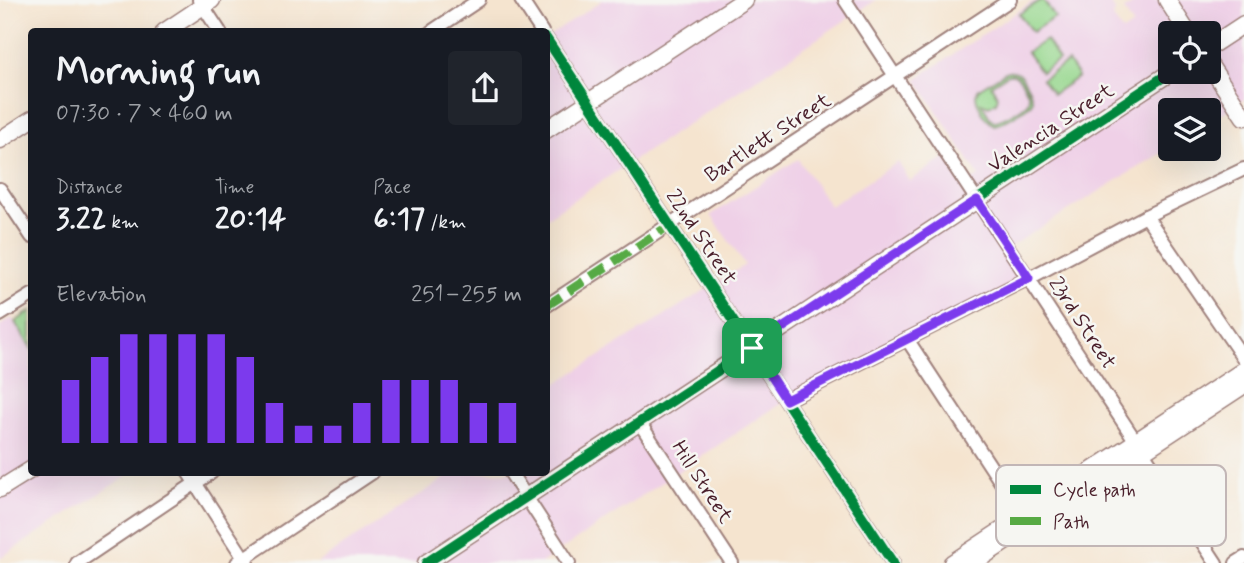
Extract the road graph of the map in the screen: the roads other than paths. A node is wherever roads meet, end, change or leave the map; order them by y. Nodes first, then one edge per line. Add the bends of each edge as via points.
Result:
1 (479, 0) edge
2 (521, 0) edge
3 (744, 0) edge
4 (845, 0) edge
5 (1010, 0) edge
6 (1167, 0) edge
7 (205, 2) edge
8 (1180, 21) edge
9 (1244, 24) edge
10 (169, 28) edge
11 (218, 28) edge
12 (437, 28) edge
13 (539, 28) edge
14 (1221, 39) edge
15 (550, 44) edge
16 (895, 76) junction
17 (1158, 80) edge
18 (1221, 82) edge
19 (588, 102) junction
20 (1244, 117) edge
21 (28, 122) edge
22 (550, 127) edge
23 (0, 140) edge
24 (1244, 169) edge
25 (0, 189) edge
26 (977, 200) junction
27 (1146, 216) junction
28 (670, 225) junction
29 (28, 231) edge
30 (1029, 278) junction
31 (28, 298) edge
32 (550, 303) edge
33 (0, 315) edge
34 (907, 339) junction
35 (752, 348) junction
36 (1244, 359) edge
37 (1244, 370) edge
38 (1244, 385) edge
39 (786, 400) junction
40 (639, 422) junction
41 (1139, 447) junction
42 (1109, 465) edge
43 (1113, 465) edge
44 (1151, 465) edge
45 (28, 472) edge
46 (996, 475) edge
47 (367, 476) edge
48 (513, 476) edge
49 (191, 478) edge
50 (0, 489) edge
51 (526, 497) junction
52 (996, 534) edge
53 (997, 546) edge
54 (1205, 546) edge
55 (1244, 558) edge
56 (243, 561) edge
57 (77, 563) edge
58 (426, 563) edge
59 (569, 563) edge
60 (732, 563) edge
61 (893, 563) edge
62 (952, 563) edge
63 (973, 563) edge
64 (1216, 563) edge
65 (1236, 563) edge

1 - 12 street
2 - 13 street
3 - 19 street
4 - 16 street, 23rd Street
5 - 16 street, Bartlett Street
6 - 8 street
7 - 10 street
7 - 11 street
9 - 14 street
15 - 19 street, 22nd Street
16 - 26 street, 23rd Street
16 - 28 street, Bartlett Street
17 - 26 street, Valencia Street
18 - 20 street
19 - 22 street
19 - 28 street, 22nd Street
21 - 23 street
24 - 27 street
25 - 29 street
26 - 30 street, 23rd Street
26 - 35 street, Valencia Street
27 - 30 street
27 - 36 street
28 - 32 street, Bartlett Street
28 - 35 street, 22nd Street
30 - 34 street
30 - 41 street, 23rd Street
31 - 33 street
34 - 39 street
34 - 46 street
35 - 39 street, 22nd Street
35 - 40 street, Valencia Street
37 - 41 street
38 - 41 street
39 - 61 street, 22nd Street
40 - 51 street, Valencia Street
40 - 60 street, Hill Street
41 - 42 street
41 - 43 street
41 - 44 street, 23rd Street
45 - 50 street
47 - 56 street
48 - 51 street
49 - 56 street
49 - 57 street
51 - 58 street, Valencia Street
51 - 59 street
52 - 62 street
53 - 63 street
54 - 64 street, 23rd Street
55 - 65 street

